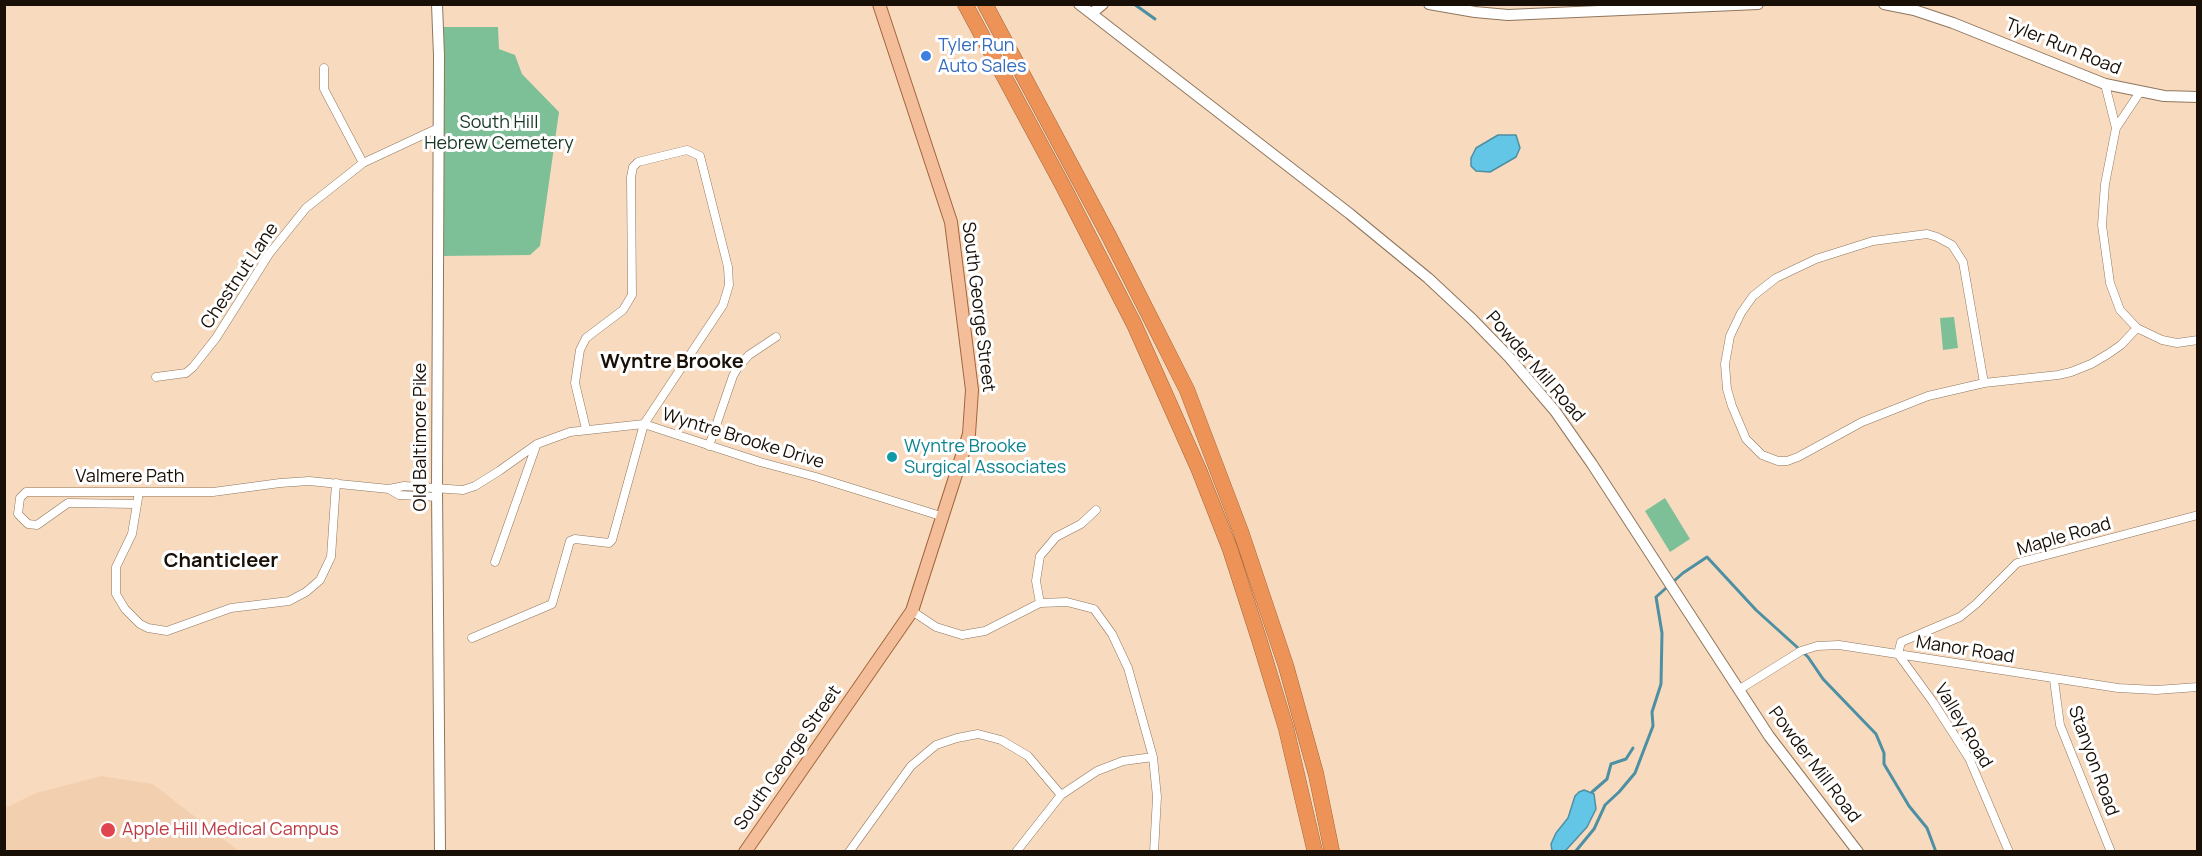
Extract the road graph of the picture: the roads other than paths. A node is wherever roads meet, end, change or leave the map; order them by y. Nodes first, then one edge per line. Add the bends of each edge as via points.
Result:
1 (437, 4) edge
2 (879, 4) edge
3 (966, 4) edge
4 (985, 4) edge
5 (1079, 4) edge
6 (1103, 4) edge
7 (1428, 4) edge
8 (1758, 4) edge
9 (1884, 4) edge
10 (1739, 5) edge
11 (1674, 6) edge
12 (1092, 13) junction
13 (324, 68) dead end
14 (2105, 84) junction
15 (2140, 92) junction
16 (2198, 97) edge
17 (438, 128) junction
18 (2116, 128) junction
19 (363, 163) junction
20 (2137, 328) junction
21 (776, 337) dead end
22 (2198, 340) edge
23 (156, 377) dead end
24 (1984, 382) junction
25 (644, 424) junction
26 (586, 429) junction
27 (537, 444) junction
28 (709, 446) junction
29 (336, 483) junction
30 (138, 492) junction
31 (437, 492) junction
32 (137, 504) junction
33 (1096, 510) dead end
34 (2198, 515) edge
35 (944, 517) junction
36 (495, 562) dead end
37 (1040, 603) junction
38 (912, 611) junction
39 (472, 638) dead end
40 (1898, 654) junction
41 (2055, 680) junction
42 (2198, 687) edge
43 (1740, 689) junction
44 (1153, 757) junction
45 (1061, 795) junction
46 (440, 852) edge
47 (745, 852) edge
48 (849, 852) edge
49 (1016, 852) edge
50 (1154, 852) edge
51 (1314, 852) edge
52 (1332, 852) edge
53 (1858, 852) edge
54 (2009, 852) edge
55 (2111, 852) edge

1 - 17 street, Old Baltimore Pike
2 - 35 main road, South George Street via 951,222 966,333 972,412
3 - 51 highway via 1134,324 1199,470 1230,549 1286,728
4 - 52 highway via 1187,390 1286,666 1316,774
5 - 12 street, Powder Mill Road
6 - 12 street
7 - 11 street via 1508,15
8 - 10 street
9 - 14 street, Tyler Run Road via 1953,22
10 - 11 street
12 - 43 street, Powder Mill Road via 1428,278 1509,357 1555,411 1597,471
13 - 19 street via 324,89
14 - 15 street, Tyler Run Road
14 - 18 street
15 - 16 street, Tyler Run Road
15 - 18 street
17 - 19 street, Chestnut Lane
17 - 31 street, Old Baltimore Pike
18 - 20 street via 2105,184 2104,254 2112,294 2120,310
19 - 23 street, Chestnut Lane via 306,208 269,254 193,367 186,373
20 - 22 street via 2162,340
20 - 24 street via 2108,354 2071,372
21 - 28 street via 738,367
24 - 24 street via 1906,404 1798,458 1778,461 1762,455 1746,439 1727,388 1725,364 1730,336 1741,313 1753,296 1776,278 1816,259 1874,241 1927,234 1952,245 1963,262
25 - 26 street, Wyntre Brooke Drive
25 - 26 street via 723,305 729,285 700,156 687,150 638,162 633,167 632,295 623,310 586,338 580,350 575,382
25 - 28 street, Wyntre Brooke Drive
25 - 39 street via 612,540 570,541 552,603
26 - 27 street, Wyntre Brooke Drive
27 - 31 street, Wyntre Brooke Drive via 475,486
27 - 36 street
28 - 35 street, Wyntre Brooke Drive
29 - 30 street, Valmere Path via 299,482 213,492
29 - 31 street, Valmere Path via 389,489 404,486
29 - 32 street via 331,557 320,580 289,601 231,608 167,631 140,624 124,609 116,594 116,567 132,534
30 - 32 street
30 - 32 street, Valmere Path via 26,492 20,498 18,514 28,524 37,525 68,503
31 - 46 street, Old Baltimore Pike
33 - 37 street via 1081,524 1056,537 1040,556 1036,581
34 - 40 street, Maple Road via 2017,563 1960,617 1901,642
35 - 38 main road, South George Street
37 - 38 street via 985,631 963,634 936,627
37 - 44 street via 1067,602 1094,609 1112,634 1128,668
38 - 47 main road, South George Street
40 - 41 street, Manor Road
40 - 43 street, Manor Road via 1839,645 1817,646 1798,652
40 - 54 street, Valley Road via 1969,758
41 - 42 street, Manor Road via 2156,690
41 - 55 street, Stanyon Road via 2060,726
43 - 53 street, Powder Mill Road via 1777,748
44 - 45 street via 1123,761 1096,771
44 - 50 street via 1157,797
45 - 48 street via 1028,756 1001,740 978,734 957,738 936,745 911,766
45 - 49 street

